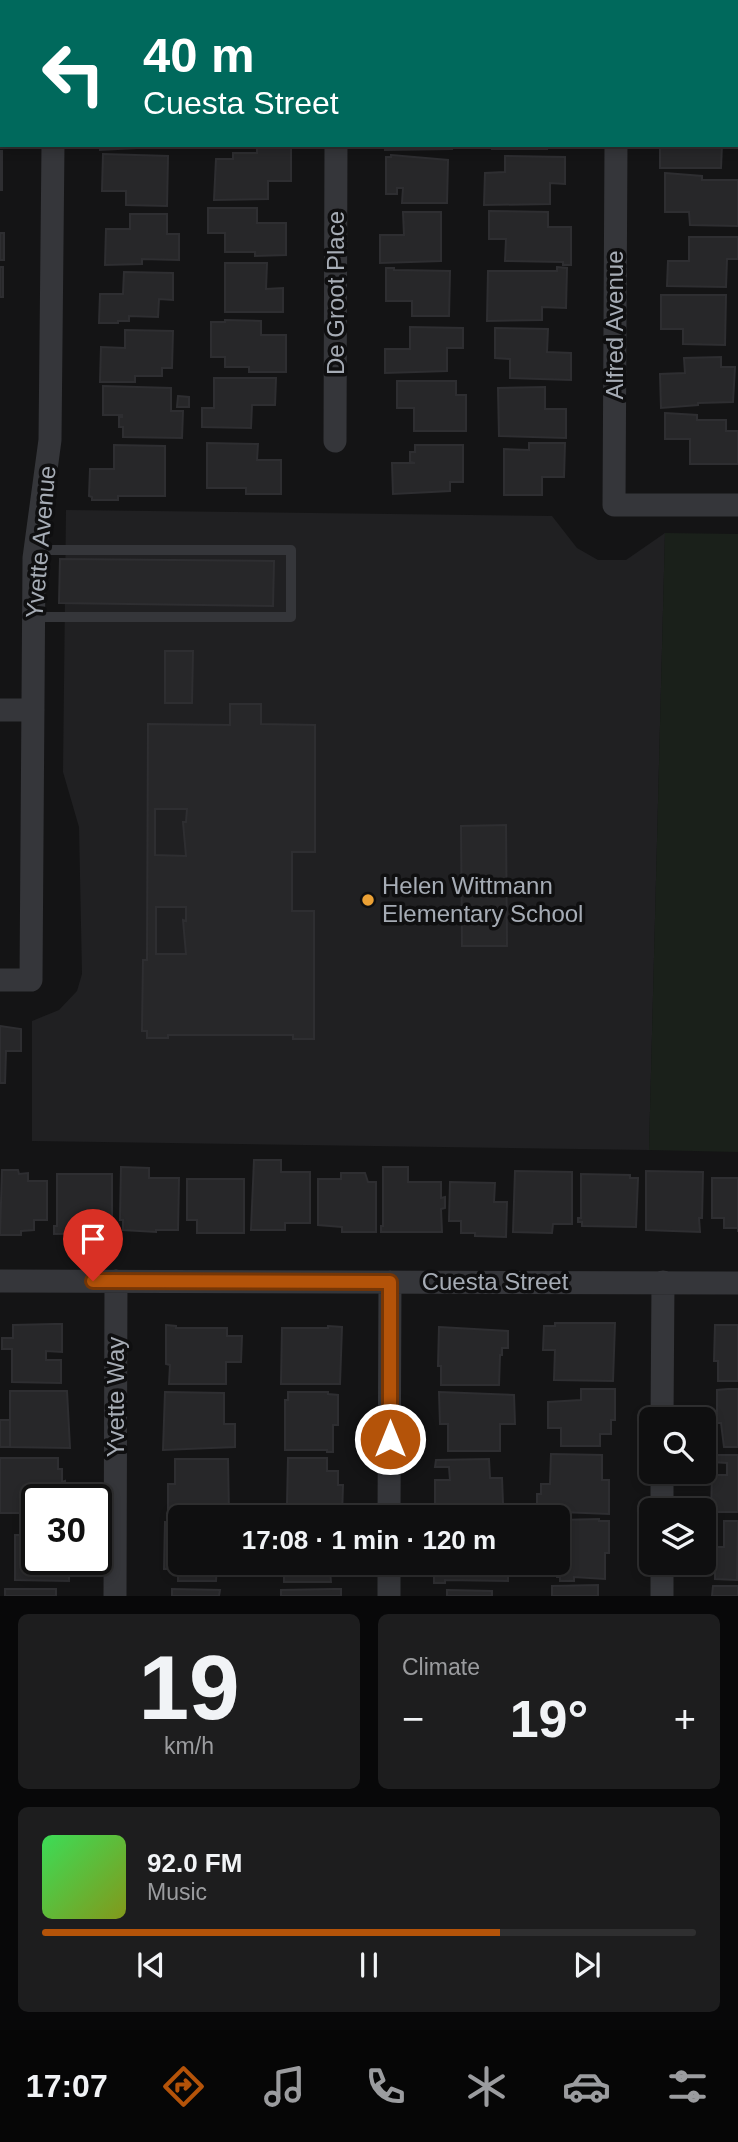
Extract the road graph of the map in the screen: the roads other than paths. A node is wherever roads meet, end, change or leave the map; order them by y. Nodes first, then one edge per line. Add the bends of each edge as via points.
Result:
1 (53, 147) edge
2 (336, 147) edge
3 (617, 147) edge
4 (335, 441) dead end
5 (738, 505) edge
6 (35, 550) junction
7 (33, 617) junction
8 (0, 710) edge
9 (33, 710) junction
10 (0, 980) edge
11 (0, 1281) edge
12 (116, 1281) junction
13 (390, 1282) junction
14 (663, 1282) junction
15 (738, 1283) edge
16 (662, 1407) edge
17 (389, 1505) edge
18 (389, 1575) edge
19 (662, 1575) edge
20 (115, 1596) edge
21 (389, 1596) edge
22 (662, 1596) edge

1 - 6 street, Yvette Avenue via 50,440
2 - 4 street, De Groot Place
3 - 5 street, Alfred Avenue via 614,505
6 - 7 street, Yvette Avenue
6 - 7 lane via 291,550 291,617
7 - 9 street, Yvette Avenue
8 - 9 street
9 - 10 street, Yvette Avenue via 31,980
11 - 12 street, Cuesta Street
12 - 13 street, Cuesta Street
12 - 20 street, Yvette Way
13 - 14 street, Cuesta Street
13 - 17 street
14 - 15 street, Cuesta Street
14 - 16 street
18 - 21 street
19 - 22 street

